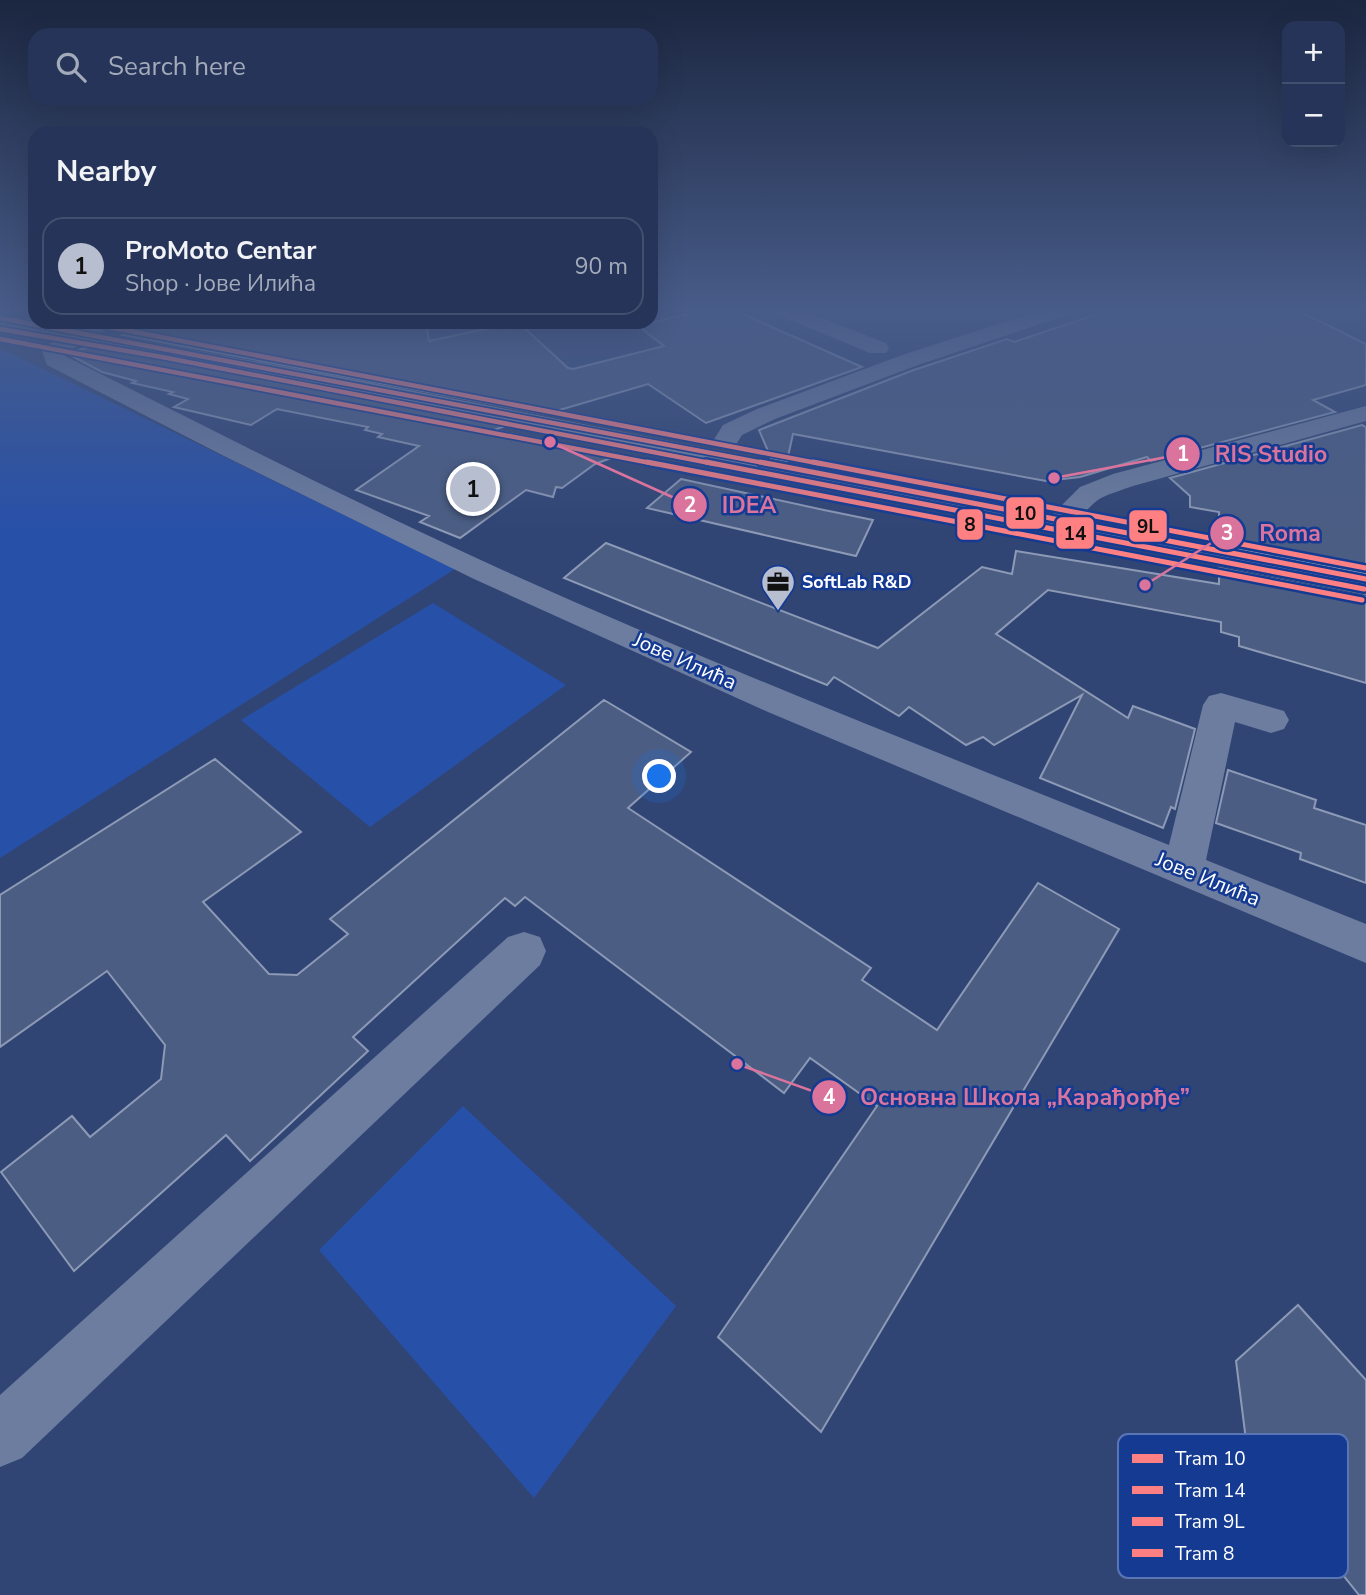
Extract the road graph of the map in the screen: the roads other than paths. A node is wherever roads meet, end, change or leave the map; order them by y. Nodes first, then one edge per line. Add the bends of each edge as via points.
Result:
1 (106, 385) edge
2 (350, 385) edge
3 (435, 385) edge
4 (842, 385) edge
5 (1366, 413) edge
6 (726, 441) junction
7 (1065, 515) junction
8 (1366, 561) edge
9 (1366, 586) edge
10 (1271, 720) dead end
11 (1184, 869) junction
12 (1366, 944) edge
13 (524, 951) dead end
14 (0, 1436) edge

1 - 11 street, Јове Илића via 389,527 780,703
2 - 7 main road
3 - 6 main road
4 - 6 street via 744,422
5 - 7 street via 1123,480 1090,493
6 - 7 main road
7 - 8 main road
7 - 9 main road
10 - 11 street via 1221,705
11 - 12 street, Јове Илића
13 - 14 street

